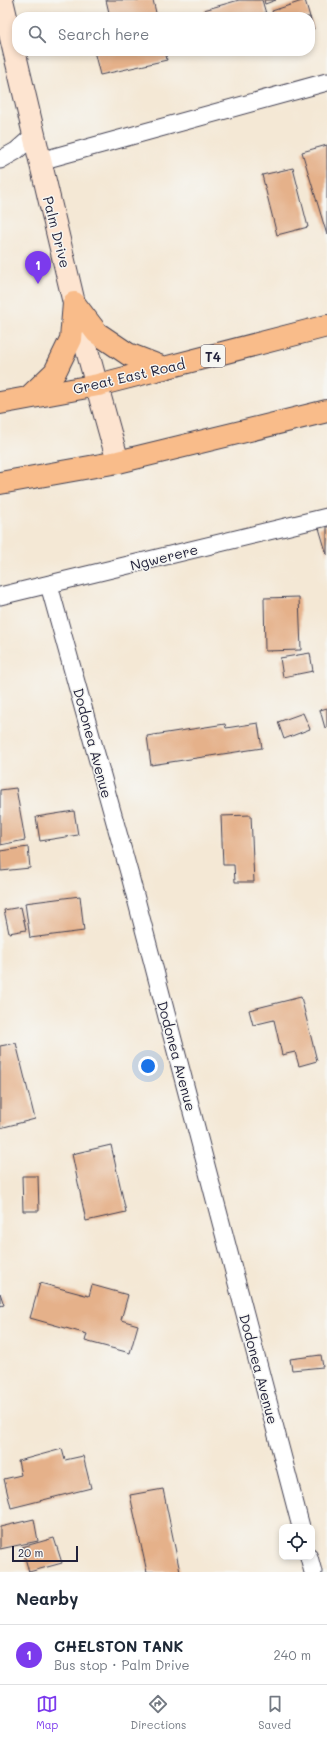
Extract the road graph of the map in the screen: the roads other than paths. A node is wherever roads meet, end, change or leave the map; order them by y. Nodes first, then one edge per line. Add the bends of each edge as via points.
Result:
1 (2, 0) edge
2 (12, 42) edge
3 (15, 56) edge
4 (327, 82) edge
5 (34, 135) junction
6 (0, 160) edge
7 (40, 161) junction
8 (74, 303) junction
9 (327, 326) edge
10 (164, 368) junction
11 (98, 385) junction
12 (29, 398) junction
13 (0, 403) edge
14 (327, 411) edge
15 (118, 462) junction
16 (0, 483) edge
17 (327, 517) edge
18 (50, 585) junction
19 (0, 596) edge
20 (300, 1524) edge
21 (310, 1560) edge
22 (313, 1572) edge

1 - 2 street, Palm Drive
3 - 5 street, Palm Drive
4 - 7 street
5 - 6 street via 16,151
5 - 7 street, Palm Drive
7 - 8 street, Palm Drive
8 - 10 main road via 97,333 128,354
8 - 11 street, Palm Drive
8 - 12 main road via 71,340 55,372
9 - 10 main road, Great East Road / T4
10 - 11 main road, Great East Road / T4
11 - 12 main road, Great East Road / T4
11 - 15 street, Palm Drive
12 - 13 main road, Great East Road / T4
14 - 15 main road
15 - 16 main road
17 - 18 street, Ngwerere
18 - 19 street, Ngwerere
18 - 20 street, Dodonea Avenue via 130,876
21 - 22 street

